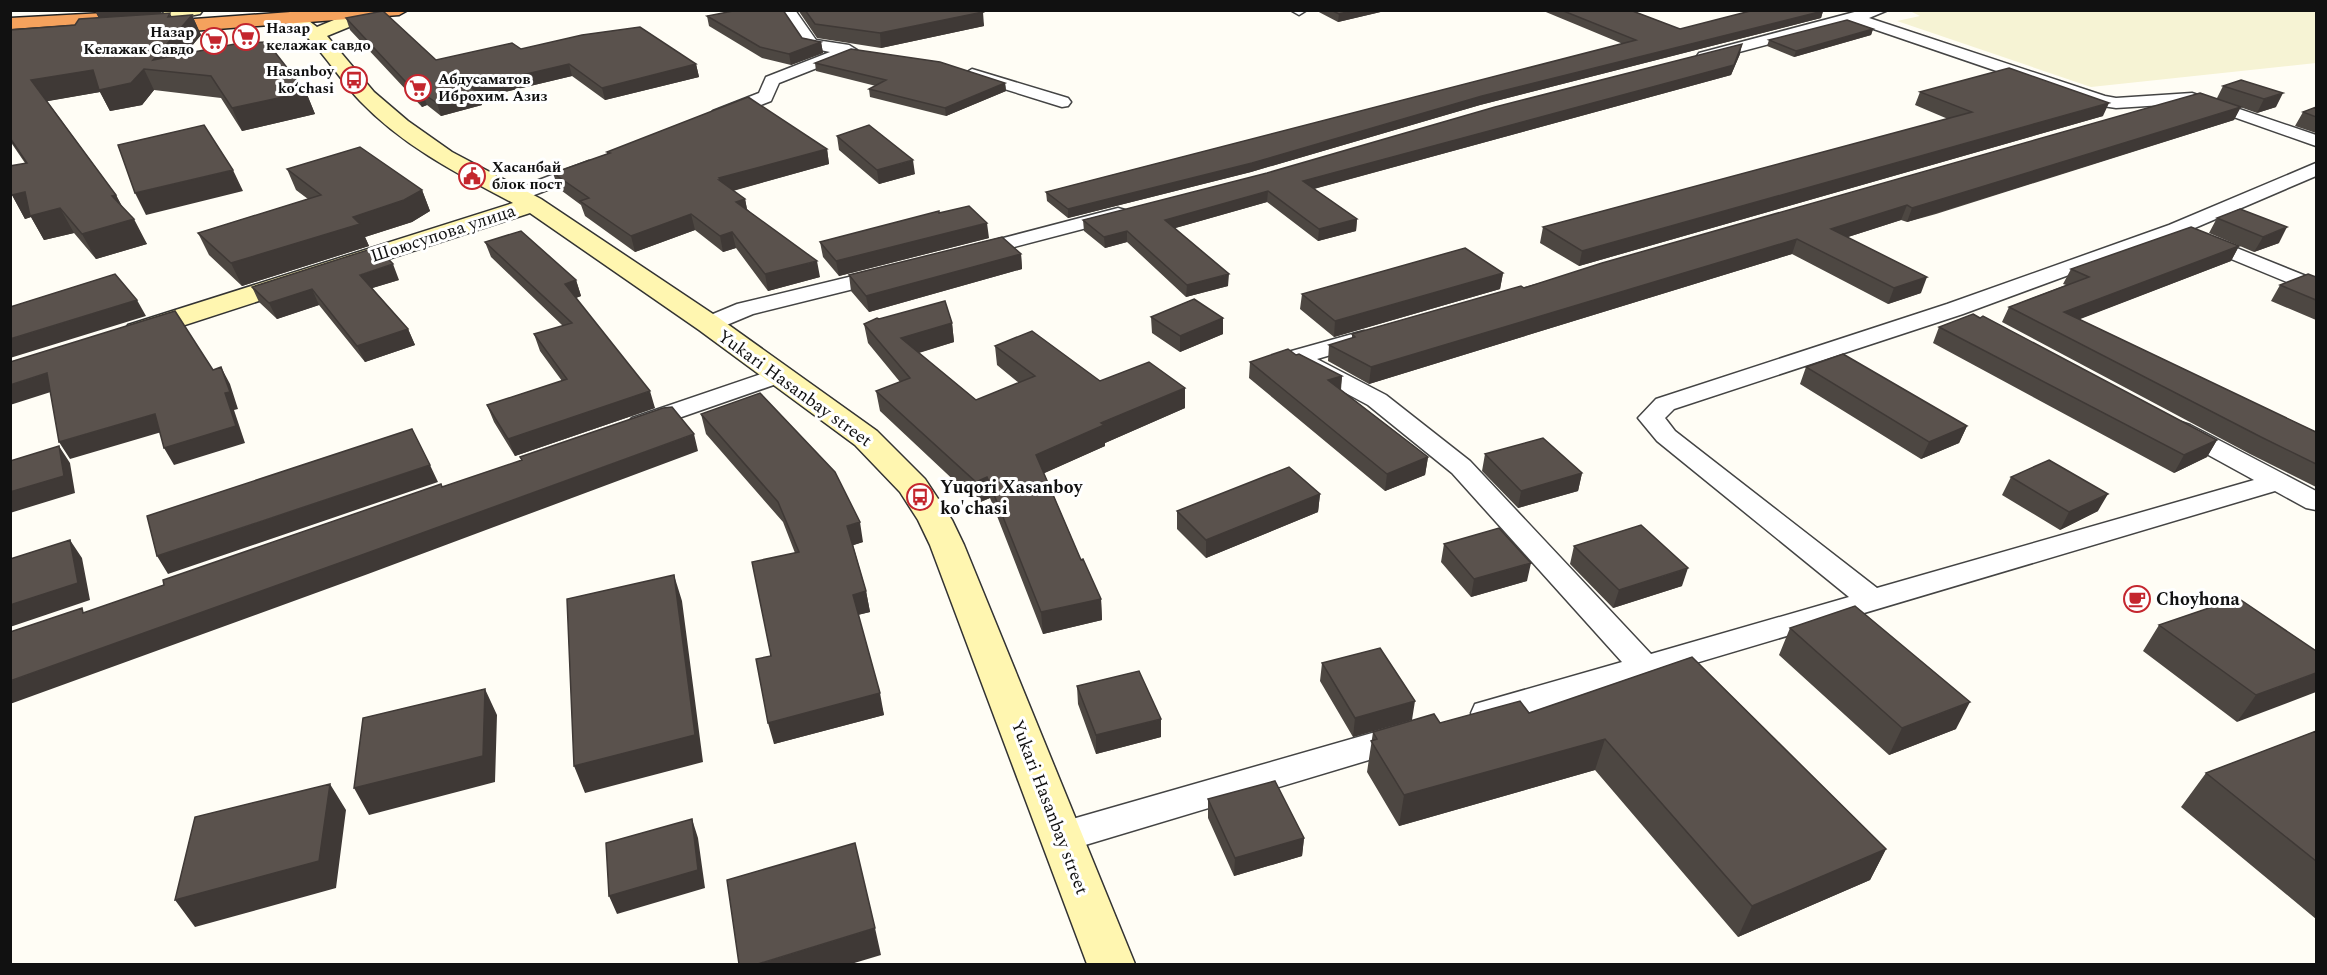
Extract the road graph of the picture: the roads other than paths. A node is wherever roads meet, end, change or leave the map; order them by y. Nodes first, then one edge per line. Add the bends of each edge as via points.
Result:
1 (194, 10) edge
2 (212, 10) edge
3 (399, 10) edge
4 (787, 10) edge
5 (1881, 10) edge
6 (172, 14) junction
7 (1856, 18) junction
8 (304, 21) edge
9 (10, 24) edge
10 (10, 37) edge
11 (1683, 62) edge
12 (954, 68) edge
13 (2192, 98) junction
14 (1062, 102) dead end
15 (2116, 103) junction
16 (2138, 114) junction
17 (700, 123) edge
18 (2103, 124) edge
19 (2316, 141) edge
20 (603, 161) edge
21 (2316, 169) edge
22 (525, 200) junction
23 (1133, 210) edge
24 (2176, 229) junction
25 (951, 257) edge
26 (905, 269) edge
27 (2316, 288) edge
28 (1955, 309) junction
29 (710, 324) junction
30 (1986, 326) edge
31 (1389, 331) edge
32 (113, 339) edge
33 (779, 375) junction
34 (2163, 420) edge
35 (621, 430) edge
36 (2277, 482) junction
37 (2316, 502) edge
38 (1871, 599) junction
39 (1644, 666) junction
40 (1062, 837) junction
41 (1111, 964) edge

1 - 6 street
2 - 6 highway
3 - 8 highway
4 - 17 street via 811,44 856,51 772,80 765,97
5 - 7 street
6 - 9 highway
7 - 11 street
7 - 15 street
8 - 10 highway
8 - 22 street, Yukari Hasanbay street via 367,96 400,126 444,157
12 - 14 street
13 - 15 street
13 - 16 street
13 - 19 street
15 - 16 street
16 - 18 street
20 - 22 street
21 - 24 street
22 - 29 street, Yukari Hasanbay street
22 - 32 street, Шоюсупова улица
23 - 25 street
24 - 27 street
24 - 28 street
26 - 29 street via 745,309
28 - 30 street
28 - 38 street via 1665,404 1651,418 1666,436
29 - 33 street, Yukari Hasanbay street
31 - 39 street via 1296,357 1377,400 1461,467
33 - 35 street
33 - 40 street, Yukari Hasanbay street via 866,438 905,476 927,508 947,545
34 - 36 street
36 - 37 street
36 - 38 street
38 - 39 street
39 - 40 street
40 - 41 street, Yukari Hasanbay street

